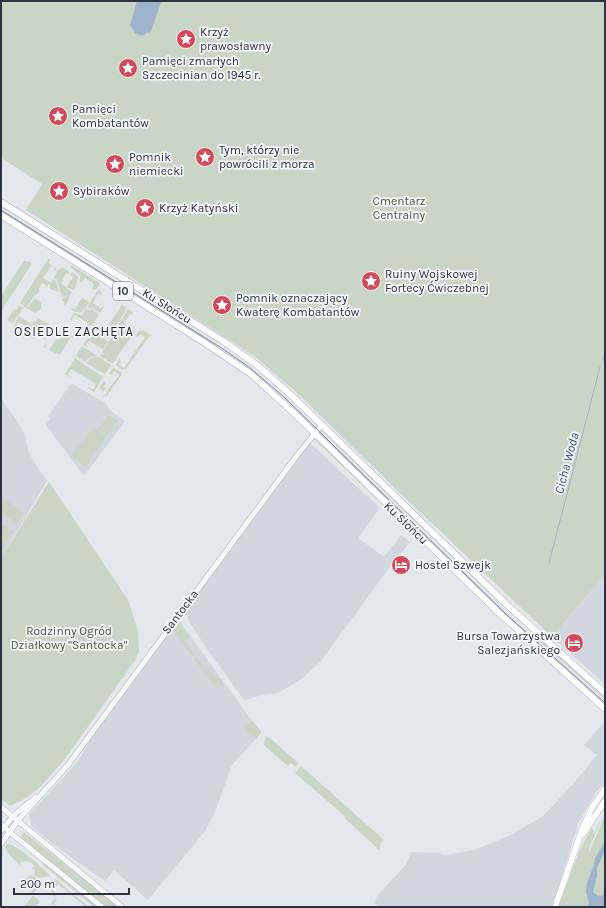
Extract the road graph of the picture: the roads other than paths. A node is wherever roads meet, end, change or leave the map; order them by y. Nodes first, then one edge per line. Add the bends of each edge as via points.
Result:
1 (1, 202) edge
2 (1, 215) edge
3 (322, 425) junction
4 (314, 433) junction
5 (605, 693) edge
6 (605, 708) edge
7 (605, 789) edge
8 (45, 790) junction
9 (605, 801) edge
10 (1, 807) edge
11 (12, 817) junction
12 (17, 820) junction
13 (2, 828) edge
14 (9, 831) junction
15 (1, 844) edge
16 (576, 846) junction
17 (102, 907) edge
18 (122, 907) edge
19 (555, 907) edge

1 - 3 main road, Ku Słońcu / 10 via 243,354
2 - 4 main road, Ku Słońcu / 10 via 234,361
3 - 4 street
3 - 5 main road, Ku Słońcu / 10 via 508,607
4 - 6 main road, Ku Słońcu / 10 via 498,612
4 - 8 street, Santocka via 68,765
7 - 16 main road via 590,811
8 - 11 street, Santocka
8 - 12 street, Santocka
9 - 16 main road
10 - 11 street
11 - 12 street
11 - 13 street, Santocka
12 - 14 street, Santocka
12 - 18 street
13 - 14 street
14 - 15 street, Santocka
14 - 17 street
16 - 19 main road

